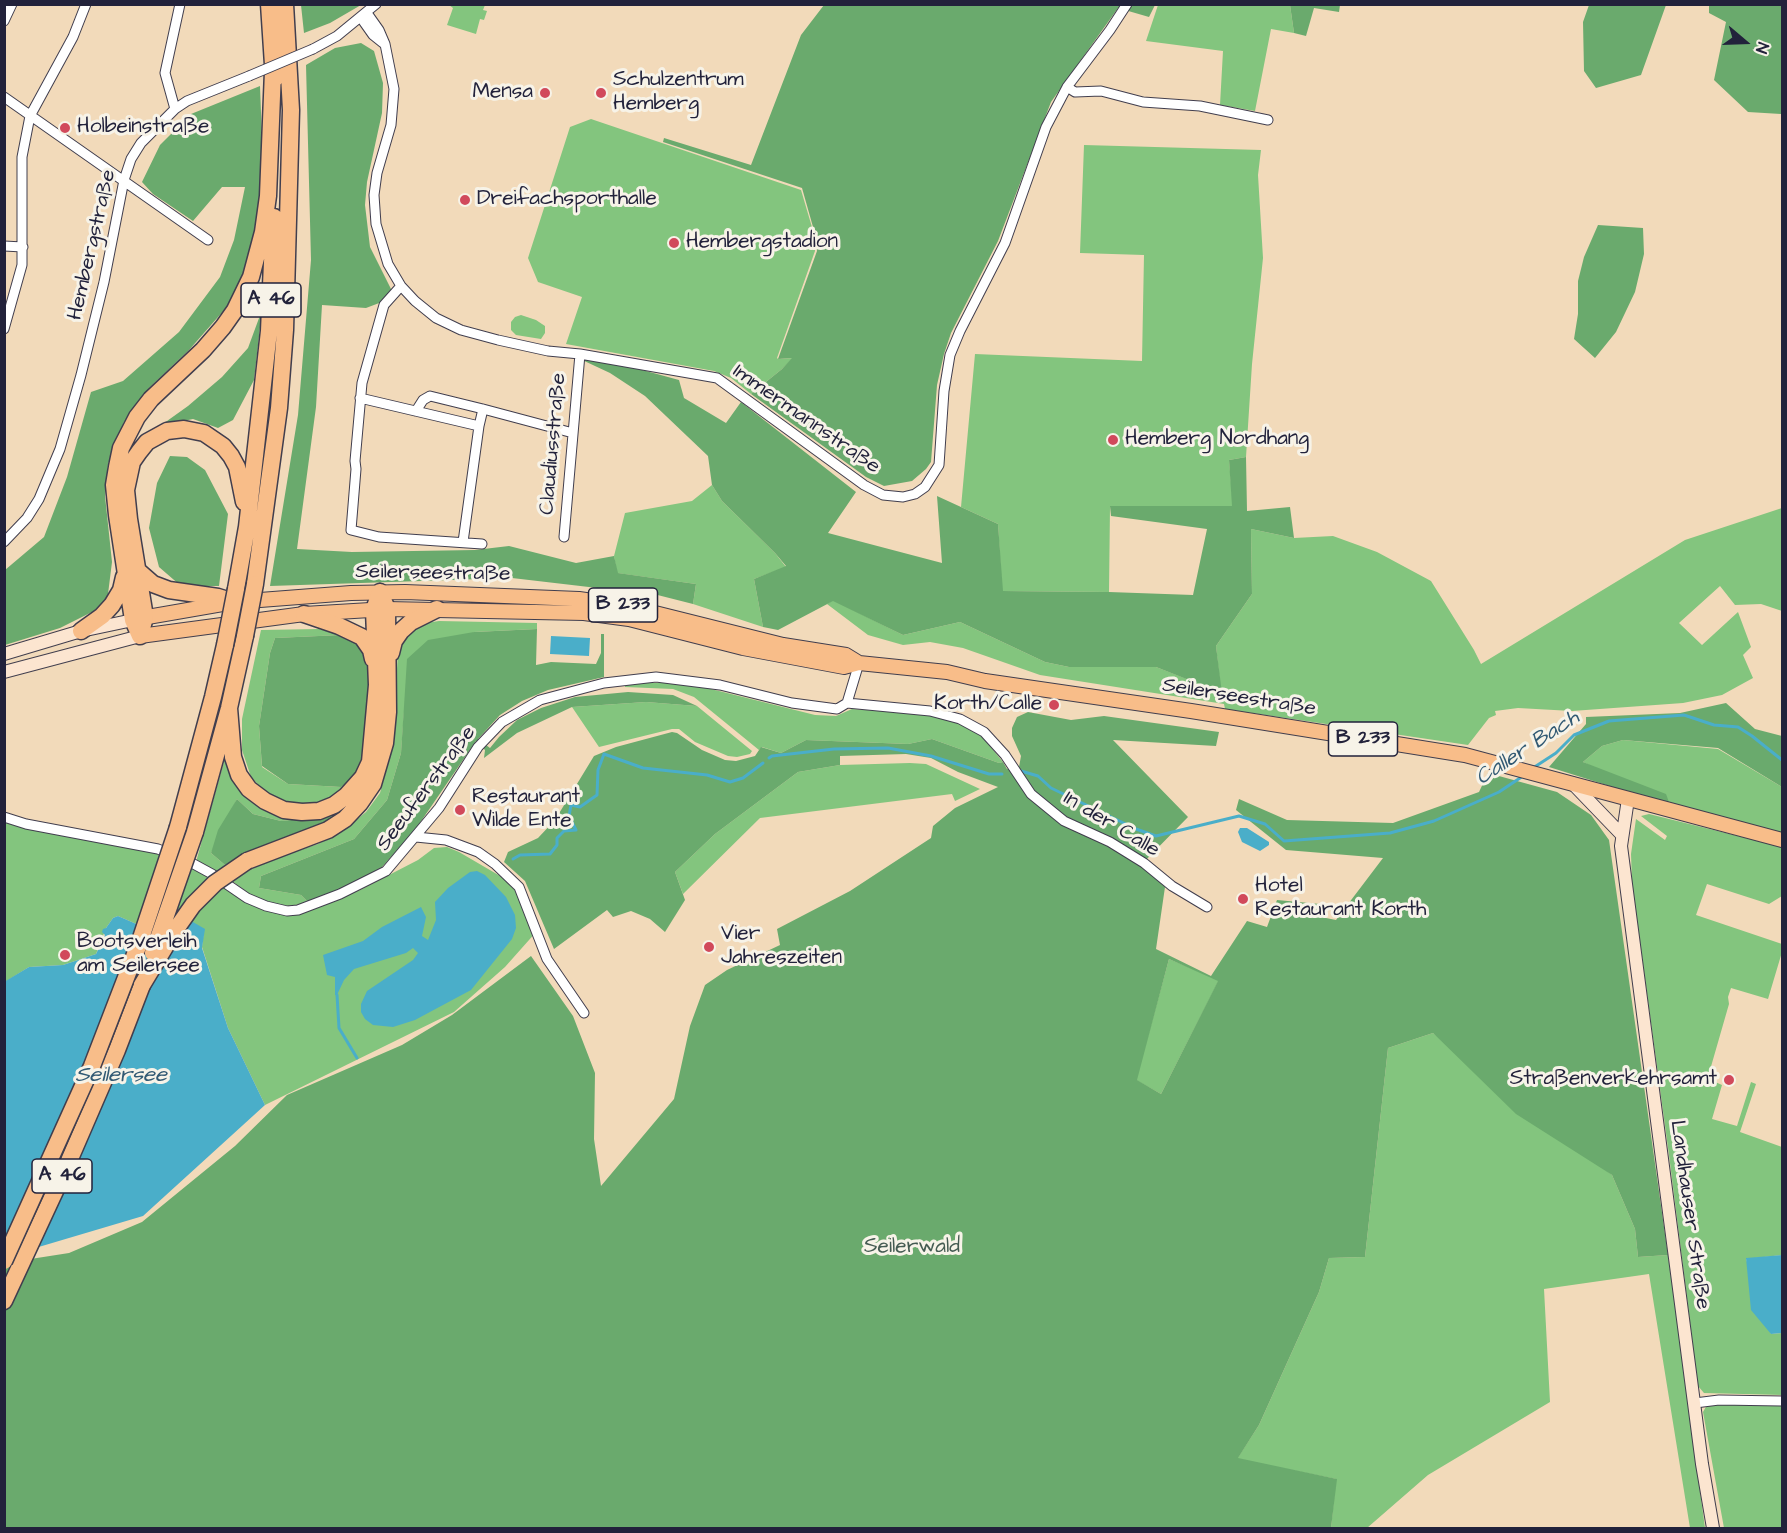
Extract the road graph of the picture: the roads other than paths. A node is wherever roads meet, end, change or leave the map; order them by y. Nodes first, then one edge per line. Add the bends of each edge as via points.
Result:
1 (12, 4) edge
2 (86, 4) edge
3 (180, 4) edge
4 (269, 4) edge
5 (285, 4) edge
6 (376, 4) edge
7 (1127, 4) edge
8 (364, 16) junction
9 (4, 21) edge
10 (273, 71) junction
11 (1067, 87) junction
12 (4, 95) edge
13 (176, 109) junction
14 (30, 116) junction
15 (1268, 120) dead end
16 (124, 180) junction
17 (208, 240) dead end
18 (4, 246) edge
19 (23, 248) junction
20 (401, 286) junction
21 (4, 329) edge
22 (580, 354) junction
23 (360, 398) junction
24 (483, 409) junction
25 (416, 411) junction
26 (479, 426) junction
27 (573, 433) junction
28 (247, 528) junction
29 (564, 537) dead end
30 (4, 542) edge
31 (463, 542) junction
32 (482, 544) dead end
33 (131, 570) junction
34 (380, 592) junction
35 (235, 595) junction
36 (437, 609) junction
37 (381, 610) junction
38 (304, 615) junction
39 (139, 618) junction
40 (81, 632) junction
41 (140, 636) junction
42 (4, 654) edge
43 (388, 660) junction
44 (858, 663) junction
45 (4, 672) edge
46 (376, 672) junction
47 (847, 703) junction
48 (229, 708) junction
49 (1572, 783) junction
50 (1628, 799) junction
51 (4, 816) edge
52 (1622, 835) junction
53 (416, 837) junction
54 (1782, 840) edge
55 (1207, 907) dead end
56 (142, 985) junction
57 (584, 1013) dead end
58 (4, 1261) edge
59 (4, 1301) edge
60 (1782, 1401) edge
61 (1695, 1402) junction
62 (1713, 1528) edge

1 - 9 street
2 - 14 street via 59,65
3 - 13 street via 165,73
4 - 10 highway, A 46
5 - 48 highway, A 46, bridge via 291,110 279,408 255,584
6 - 8 street, Hembergstraße
7 - 11 street, Immermannstraße
8 - 13 street, Hembergstraße, bridge via 313,49
8 - 20 street, Immermannstraße via 373,35 385,44 392,74 394,104 377,173 375,210 380,242
10 - 28 highway, A 46 via 276,173 270,310
10 - 33 highway via 268,196 264,232 251,277 223,327 151,399 121,448 114,485
11 - 15 street via 1075,92 1101,91 1143,102 1200,106
11 - 22 street, Immermannstraße via 1046,127 1005,243 955,343 946,373 939,465 925,487 915,494 883,495 864,485 717,378
12 - 14 street
13 - 16 street, Hembergstraße via 141,143
14 - 16 street
14 - 19 street via 22,157
16 - 17 street
16 - 30 street, Hembergstraße via 104,282 60,449 39,499
18 - 19 street
19 - 21 street
20 - 22 street, Immermannstraße via 436,318 461,330 548,351
20 - 23 street via 384,305
22 - 27 street, Claudiusstraße
23 - 25 street
23 - 31 street via 351,530 379,537
24 - 25 street via 430,396
24 - 26 street
24 - 27 street
25 - 26 street
26 - 31 street
27 - 29 street, Claudiusstraße
28 - 33 highway via 237,467 223,446 194,430 167,431 147,442 132,462 128,476
28 - 35 highway, A 46
31 - 32 street
33 - 35 highway via 170,590 218,597
33 - 39 highway
33 - 40 highway via 112,605
34 - 35 main road, Seilerseestraße / B 233
34 - 37 highway
34 - 44 main road, Seilerseestraße / B 233 via 579,599 627,606 783,645 846,655
35 - 39 main road, Seilerseestraße / B 233
35 - 58 highway, A 46, bridge via 178,828 139,944 92,1066
36 - 37 main road, Seilerseestraße / B 233
36 - 43 highway via 401,631
36 - 44 main road, Seilerseestraße / B 233 via 540,611 618,618 844,667
37 - 38 main road, Seilerseestraße / B 233
37 - 43 highway
37 - 46 highway
38 - 41 main road, Seilerseestraße / B 233
38 - 46 highway via 362,637 371,650
39 - 40 main road, Seilerseestraße
39 - 41 highway
40 - 42 main road, Seilerseestraße
41 - 45 main road, Seilerseestraße
43 - 56 highway, bridge via 385,743 373,784 360,803 328,830 247,861 214,882 174,932
44 - 47 street
44 - 49 main road, Seilerseestraße / B 233 via 947,672 1422,747 1477,757
46 - 48 highway via 370,762 346,796 319,811 284,810 249,789 233,758
47 - 53 street, Seeuferstraße via 837,710 720,684 656,677 604,682 540,700 502,722 478,747
47 - 55 street, In der Calle via 930,711 960,719 984,732 1031,794 1064,821 1110,842
48 - 56 highway, A 46, bridge via 195,832
49 - 50 main road, Seilerseestraße / B 233
49 - 52 main road
50 - 52 main road, Landhauser Straße
50 - 54 main road, Seilerseestraße / B 233
51 - 53 street, Seeuferstraße via 26,824 158,849 212,874 247,898 287,911 309,907 386,871
52 - 61 main road, Landhauser Straße
53 - 57 street via 446,840 478,852 519,887 547,959
56 - 59 highway, A 46 via 69,1161
60 - 61 street
61 - 62 main road, Landhauser Straße

